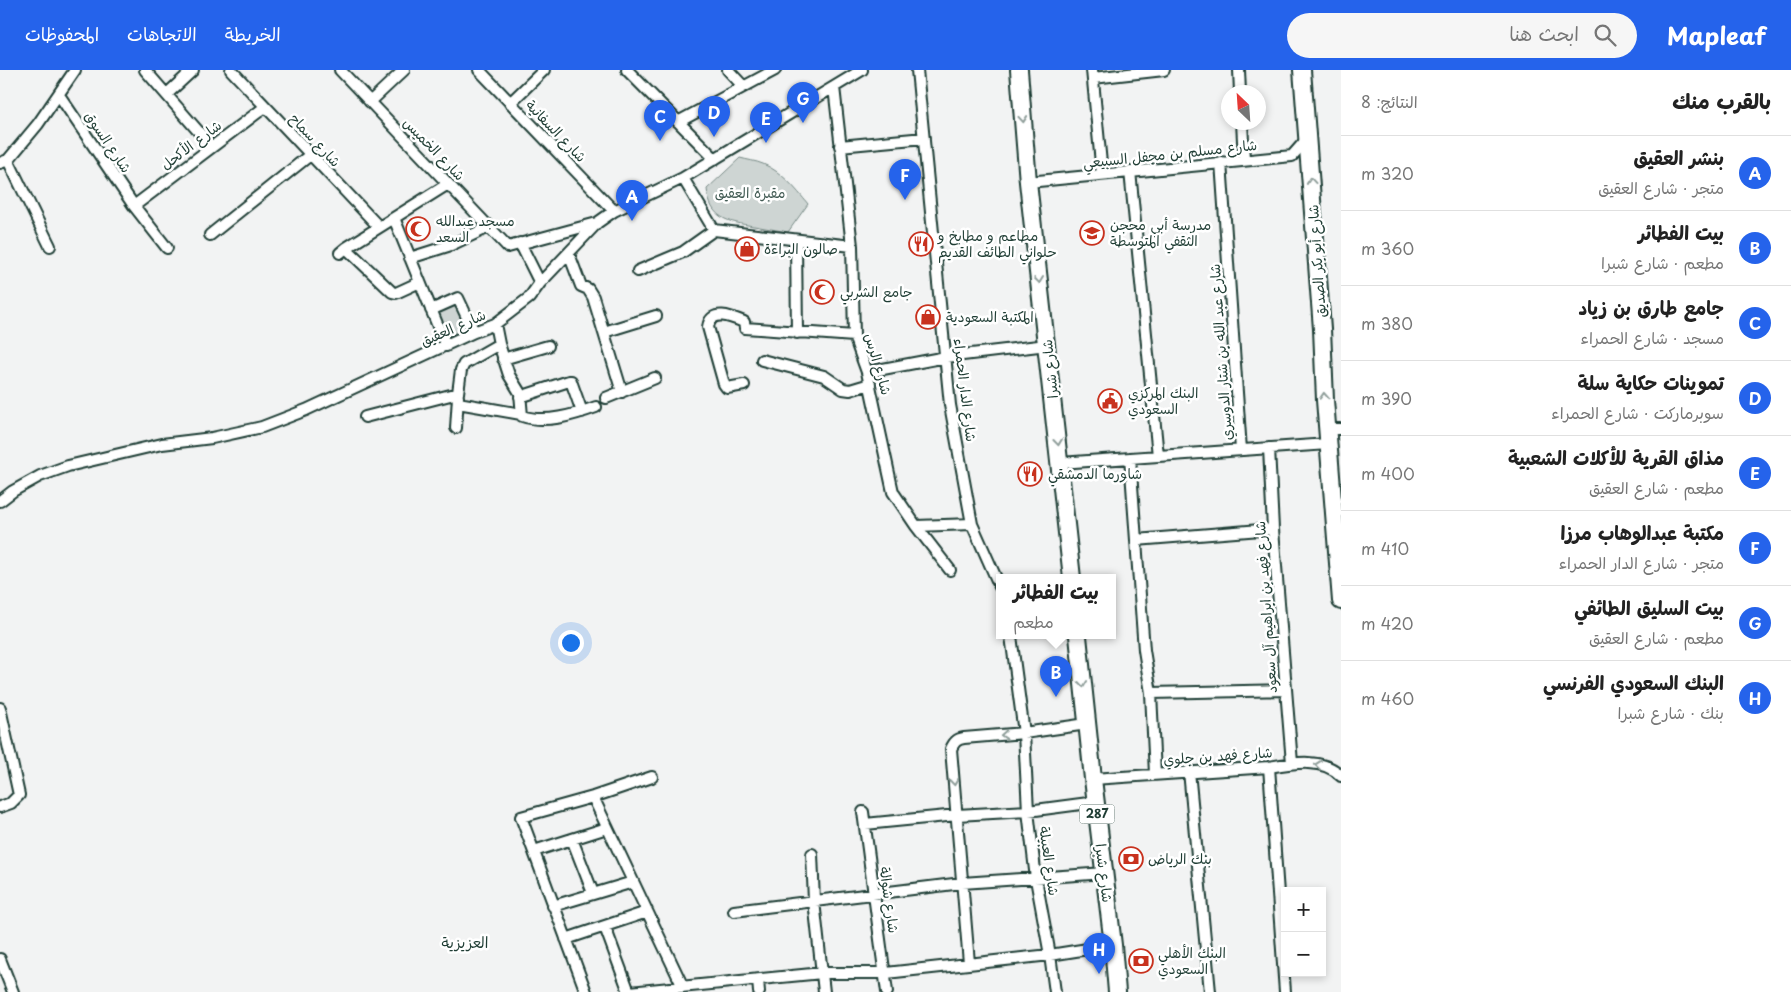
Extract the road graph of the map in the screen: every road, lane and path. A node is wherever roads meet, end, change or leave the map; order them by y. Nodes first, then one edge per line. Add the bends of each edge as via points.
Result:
1 (145, 70) edge
2 (193, 70) edge
3 (231, 70) edge
4 (340, 70) edge
5 (404, 70) edge
6 (479, 70) edge
7 (544, 70) edge
8 (728, 70) edge
9 (775, 70) edge
10 (862, 70) edge
11 (917, 70) edge
12 (1018, 70) edge
13 (1164, 70) edge
14 (1239, 70) edge
15 (1302, 70) edge
16 (73, 71) edge
17 (632, 72) edge
18 (1092, 74) edge
19 (1240, 85) edge
20 (743, 86) junction
21 (834, 87) junction
22 (167, 94) junction
23 (59, 95) junction
24 (370, 102) junction
25 (510, 103) junction
26 (265, 107) junction
27 (678, 122) junction
28 (1242, 130) edge
29 (924, 138) junction
30 (1307, 139) junction
31 (212, 146) junction
32 (840, 146) junction
33 (310, 155) junction
34 (716, 158) junction
35 (1244, 160) junction
36 (4, 161) edge
37 (1221, 162) junction
38 (1130, 171) junction
39 (1102, 174) junction
40 (683, 178) junction
41 (1028, 182) junction
42 (448, 184) junction
43 (134, 206) junction
44 (614, 211) junction
45 (394, 218) junction
46 (597, 223) junction
47 (378, 227) junction
48 (489, 227) junction
49 (714, 230) junction
50 (210, 235) dead end
51 (796, 241) junction
52 (520, 243) junction
53 (50, 246) dead end
54 (852, 246) junction
55 (167, 248) dead end
56 (569, 254) junction
57 (410, 258) junction
58 (638, 271) dead end
59 (420, 282) junction
60 (540, 284) junction
61 (431, 310) junction
62 (656, 316) dead end
63 (496, 324) junction
64 (474, 332) junction
65 (604, 332) junction
66 (797, 333) junction
67 (854, 336) junction
68 (499, 344) junction
69 (1047, 345) junction
70 (446, 346) junction
71 (548, 346) dead end
72 (946, 357) junction
73 (503, 359) junction
74 (762, 360) dead end
75 (868, 372) junction
76 (655, 378) dead end
77 (870, 384) junction
78 (744, 386) dead end
79 (622, 392) junction
80 (520, 397) junction
81 (458, 398) junction
82 (606, 398) dead end
83 (596, 407) dead end
84 (582, 412) junction
85 (521, 414) junction
86 (365, 417) dead end
87 (456, 428) dead end
88 (1332, 434) edge
89 (1269, 448) junction
90 (1241, 450) junction
91 (1158, 456) junction
92 (1130, 458) junction
93 (1060, 463) junction
94 (0, 501) edge
95 (972, 524) junction
96 (916, 526) junction
97 (1273, 529) junction
98 (1136, 540) junction
99 (950, 570) dead end
100 (1072, 574) edge
101 (996, 578) edge
102 (1341, 601) edge
103 (1010, 639) edge
104 (1078, 639) edge
105 (1286, 690) junction
106 (1151, 693) junction
107 (0, 708) edge
108 (1087, 724) junction
109 (1024, 733) junction
110 (1292, 763) junction
111 (1269, 766) junction
112 (1189, 771) junction
113 (1154, 774) junction
114 (1341, 776) edge
115 (652, 777) dead end
116 (1093, 779) junction
117 (593, 798) junction
118 (1096, 802) junction
119 (0, 807) edge
120 (1028, 811) junction
121 (864, 812) dead end
122 (957, 815) junction
123 (865, 824) junction
124 (607, 828) junction
125 (572, 839) junction
126 (534, 852) junction
127 (812, 854) dead end
128 (1104, 873) junction
129 (1036, 879) junction
130 (633, 882) junction
131 (962, 883) junction
132 (593, 893) junction
133 (873, 894) junction
134 (814, 901) junction
135 (553, 906) junction
136 (734, 911) dead end
137 (647, 912) junction
138 (605, 927) junction
139 (566, 939) junction
140 (1113, 945) junction
141 (1050, 955) junction
142 (0, 959) edge
143 (969, 963) junction
144 (822, 973) junction
145 (886, 973) junction
146 (758, 980) junction
147 (683, 987) junction
148 (12, 988) edge
149 (0, 989) edge
150 (697, 989) edge
151 (586, 992) edge
152 (630, 992) edge
153 (759, 992) edge
154 (824, 992) edge
155 (887, 992) edge
156 (1055, 992) edge
157 (1117, 992) edge
158 (1210, 992) edge
159 (1285, 992) edge

1 - 22 street
2 - 22 street
3 - 26 street, شارع سماح
4 - 24 street, شارع الخميس
5 - 24 street
6 - 25 street, شارع السفانية
7 - 25 street
8 - 20 street
9 - 20 street
10 - 21 street, شارع العقيق
11 - 29 street, شارع الدار الحمراء
12 -> 41 main road, شارع شبرا
13 - 18 street
14 - 19 street
15 - 30 main road, شارع أبو بكر الصديق
16 - 23 street
17 - 27 street
18 - 39 street
20 - 27 street
21 - 32 street, شارع الرس
21 - 34 street, شارع العقيق
22 - 31 street
23 - 36 street
23 - 43 street, شارع السوق
24 - 42 street, شارع الخميس
25 - 44 street, شارع السفانية
26 - 31 street, شارع الأكحل
26 - 33 street, شارع سماح
27 - 34 street
28 - 35 street
29 - 32 street
29 - 72 street, شارع الدار الحمراء
30 - 35 street, شارع مسلم بن مجفل السبيعي via 1292,156
88 -> 30 main road, شارع أبو بكر الصديق
31 - 43 street, شارع الأكحل
32 - 54 street, شارع الرس
33 - 47 street, شارع سماح
33 - 50 street
34 - 40 street, شارع العقيق
35 - 37 street, شارع مسلم بن مجفل السبيعي
36 - 53 street
37 - 38 street, شارع مسلم بن مجفل السبيعي
37 - 90 street, شارع عبد الله بن شتار الدوسري
38 - 39 street, شارع مسلم بن مجفل السبيعي
38 - 91 street
39 - 41 street, شارع مسلم بن مجفل السبيعي
40 - 44 street, شارع العقيق
40 - 49 street
41 -> 69 main road, شارع شبرا
42 - 45 street
42 - 48 street, شارع الخميس
43 - 55 street, شارع السوق
44 - 46 street, شارع العقيق
45 - 47 street
45 - 57 street
46 - 52 street
46 - 56 street, شارع العقيق
47 - 59 street via 343,250 392,292
48 - 52 street, شارع الخميس via 508,247
48 - 57 street via 452,245
49 - 51 street
49 - 58 street via 683,252
51 - 54 street
51 - 66 street
52 - 60 street
54 - 67 street, شارع الرس
56 - 60 street, شارع العقيق
56 - 65 street via 581,286 588,289 593,297
57 - 59 street
59 - 61 street
60 - 63 street, شارع العقيق via 529,298
61 - 64 street via 458,298
61 - 70 street
62 - 65 street
63 - 64 street, شارع العقيق
63 - 68 street
64 - 70 street, شارع العقيق
65 - 79 street
66 - 67 street
66 - 78 street via 746,328 744,322 728,315 709,321 708,328 724,384 727,388
67 - 75 street, شارع الرس
68 - 73 street
68 - 81 street via 464,364
69 - 72 street
69 -> 93 main road, شارع شبرا
70 - 94 street, شارع العقيق via 262,427 162,444 68,466 40,476
71 - 73 street
72 - 75 street
72 - 95 street, شارع الدار الحمراء via 950,405
73 - 80 street
74 - 77 street via 824,376 844,389
75 - 77 street, شارع الرس
76 - 79 street
77 - 96 street, شارع الرس via 894,492
79 - 82 street
80 - 84 street via 569,381 573,384
80 - 85 street
81 - 85 street
81 - 86 street
81 - 87 street
83 - 84 street
84 - 85 street via 551,418 524,417
88 - 89 street
88 - 102 main road, شارع أبو بكر الصديق
89 - 90 street
89 - 97 street, شارع فهد بن ابراهيم آل سعود
90 - 91 street
91 - 92 street
92 - 93 street
92 - 98 street
93 - 100 main road, شارع شبرا
95 - 96 street
95 - 101 street, شارع الدار الحمراء
96 - 99 street, شارع الرس
97 - 98 street
97 - 105 street, شارع فهد بن ابراهيم آل سعود
98 - 106 street via 1144,650
103 - 109 street
104 -> 108 main road, شارع شبرا / 287
105 - 106 street
105 - 110 street, شارع فهد بن ابراهيم آل سعود
106 - 113 street
107 - 119 street via 19,795
108 - 109 street
108 - 116 main road, شارع شبرا / 287
109 - 120 street, شارع العبيلة
109 -> 122 street via 964,738 953,743
110 - 111 street, شارع فهد بن جلوي
114 -> 110 street, شارع فهد بن جلوي via 1323,764
111 - 112 street, شارع فهد بن جلوي
111 - 159 street
112 - 113 street, شارع فهد بن جلوي
112 - 158 street
113 - 116 street, شارع فهد بن جلوي
115 - 117 street
116 - 118 main road, شارع شبرا / 287
117 - 124 street
117 - 126 street via 522,817
118 - 120 street
118 - 128 main road, شارع شبرا / 287
120 - 122 street
120 - 129 street, شارع العبيلة
121 - 123 street, شارع شوالة
122 - 123 street
122 - 131 street
123 - 133 street, شارع شوالة
124 - 125 street
124 - 130 street
125 - 126 street
125 - 132 street
126 - 135 street
127 - 134 street
128 - 129 street
128 - 140 main road, شارع شبرا / 287
129 - 131 street
129 - 141 street, شارع العبيلة
130 - 132 street
130 - 137 street
131 - 133 street
131 - 143 street
132 - 135 street
133 - 134 street
133 - 145 street, شارع شوالة
134 - 136 street
134 - 144 street
135 - 139 street
137 - 138 street
137 - 147 street
138 - 139 street
138 - 152 street
139 - 151 street
140 - 141 street
140 - 157 main road, شارع شبرا / 287
141 - 143 street
141 - 156 street, شارع العبيلة
142 - 148 street
143 - 145 street
144 - 145 street
144 - 146 street
144 - 154 street
145 - 155 street, شارع شوالة
146 - 150 street
146 - 153 street
147 - 150 street
147 - 152 street
148 - 149 street

